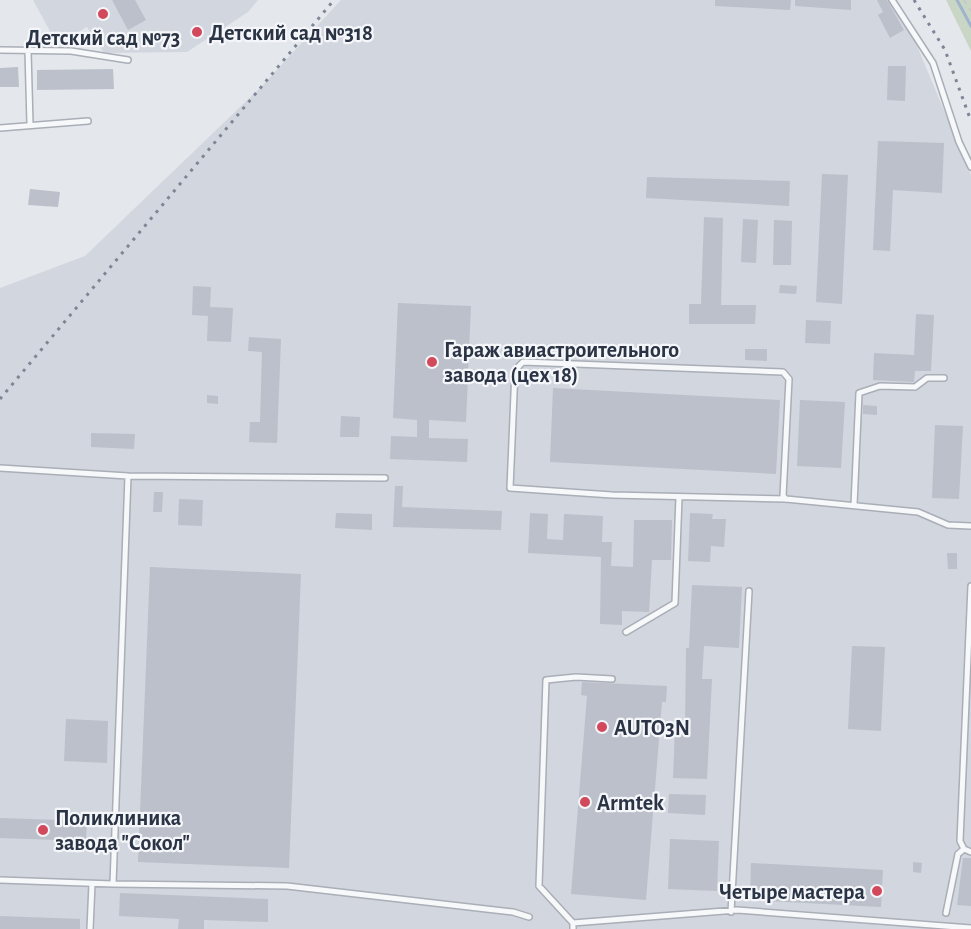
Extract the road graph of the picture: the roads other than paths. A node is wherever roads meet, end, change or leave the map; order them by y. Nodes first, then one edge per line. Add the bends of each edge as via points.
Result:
1 (892, 0) edge
2 (0, 50) edge
3 (28, 51) junction
4 (128, 60) dead end
5 (88, 121) dead end
6 (30, 124) junction
7 (0, 128) edge
8 (971, 167) edge
9 (944, 378) dead end
10 (0, 468) edge
11 (128, 476) junction
12 (385, 478) dead end
13 (679, 496) junction
14 (786, 499) junction
15 (854, 505) junction
16 (971, 526) edge
17 (971, 586) edge
18 (749, 591) dead end
19 (626, 632) dead end
20 (612, 679) dead end
21 (964, 849) junction
22 (971, 852) edge
23 (0, 880) edge
24 (92, 884) junction
25 (113, 884) junction
26 (731, 912) junction
27 (946, 913) dead end
28 (528, 917) dead end
29 (573, 926) edge
30 (971, 928) edge
31 (90, 929) edge

1 - 8 lane via 933,63
2 - 3 lane
3 - 4 lane via 71,51
3 - 6 lane
5 - 6 lane
6 - 7 lane
9 - 15 lane via 927,378 915,387 880,386 859,393
10 - 11 lane
11 - 12 lane
11 - 25 lane
13 - 14 lane
13 - 14 lane via 510,488 515,370 523,362 783,372 789,379 783,496
13 - 19 lane via 675,603
14 - 15 lane
15 - 16 lane via 918,512 948,525
17 - 21 lane via 960,842
18 - 26 lane
20 - 29 lane via 546,680 538,886
21 - 22 lane
21 - 27 lane via 958,854
23 - 24 lane
24 - 25 lane
24 - 31 lane
25 - 28 lane via 287,886 414,899
26 - 29 lane via 670,914
26 - 30 lane

